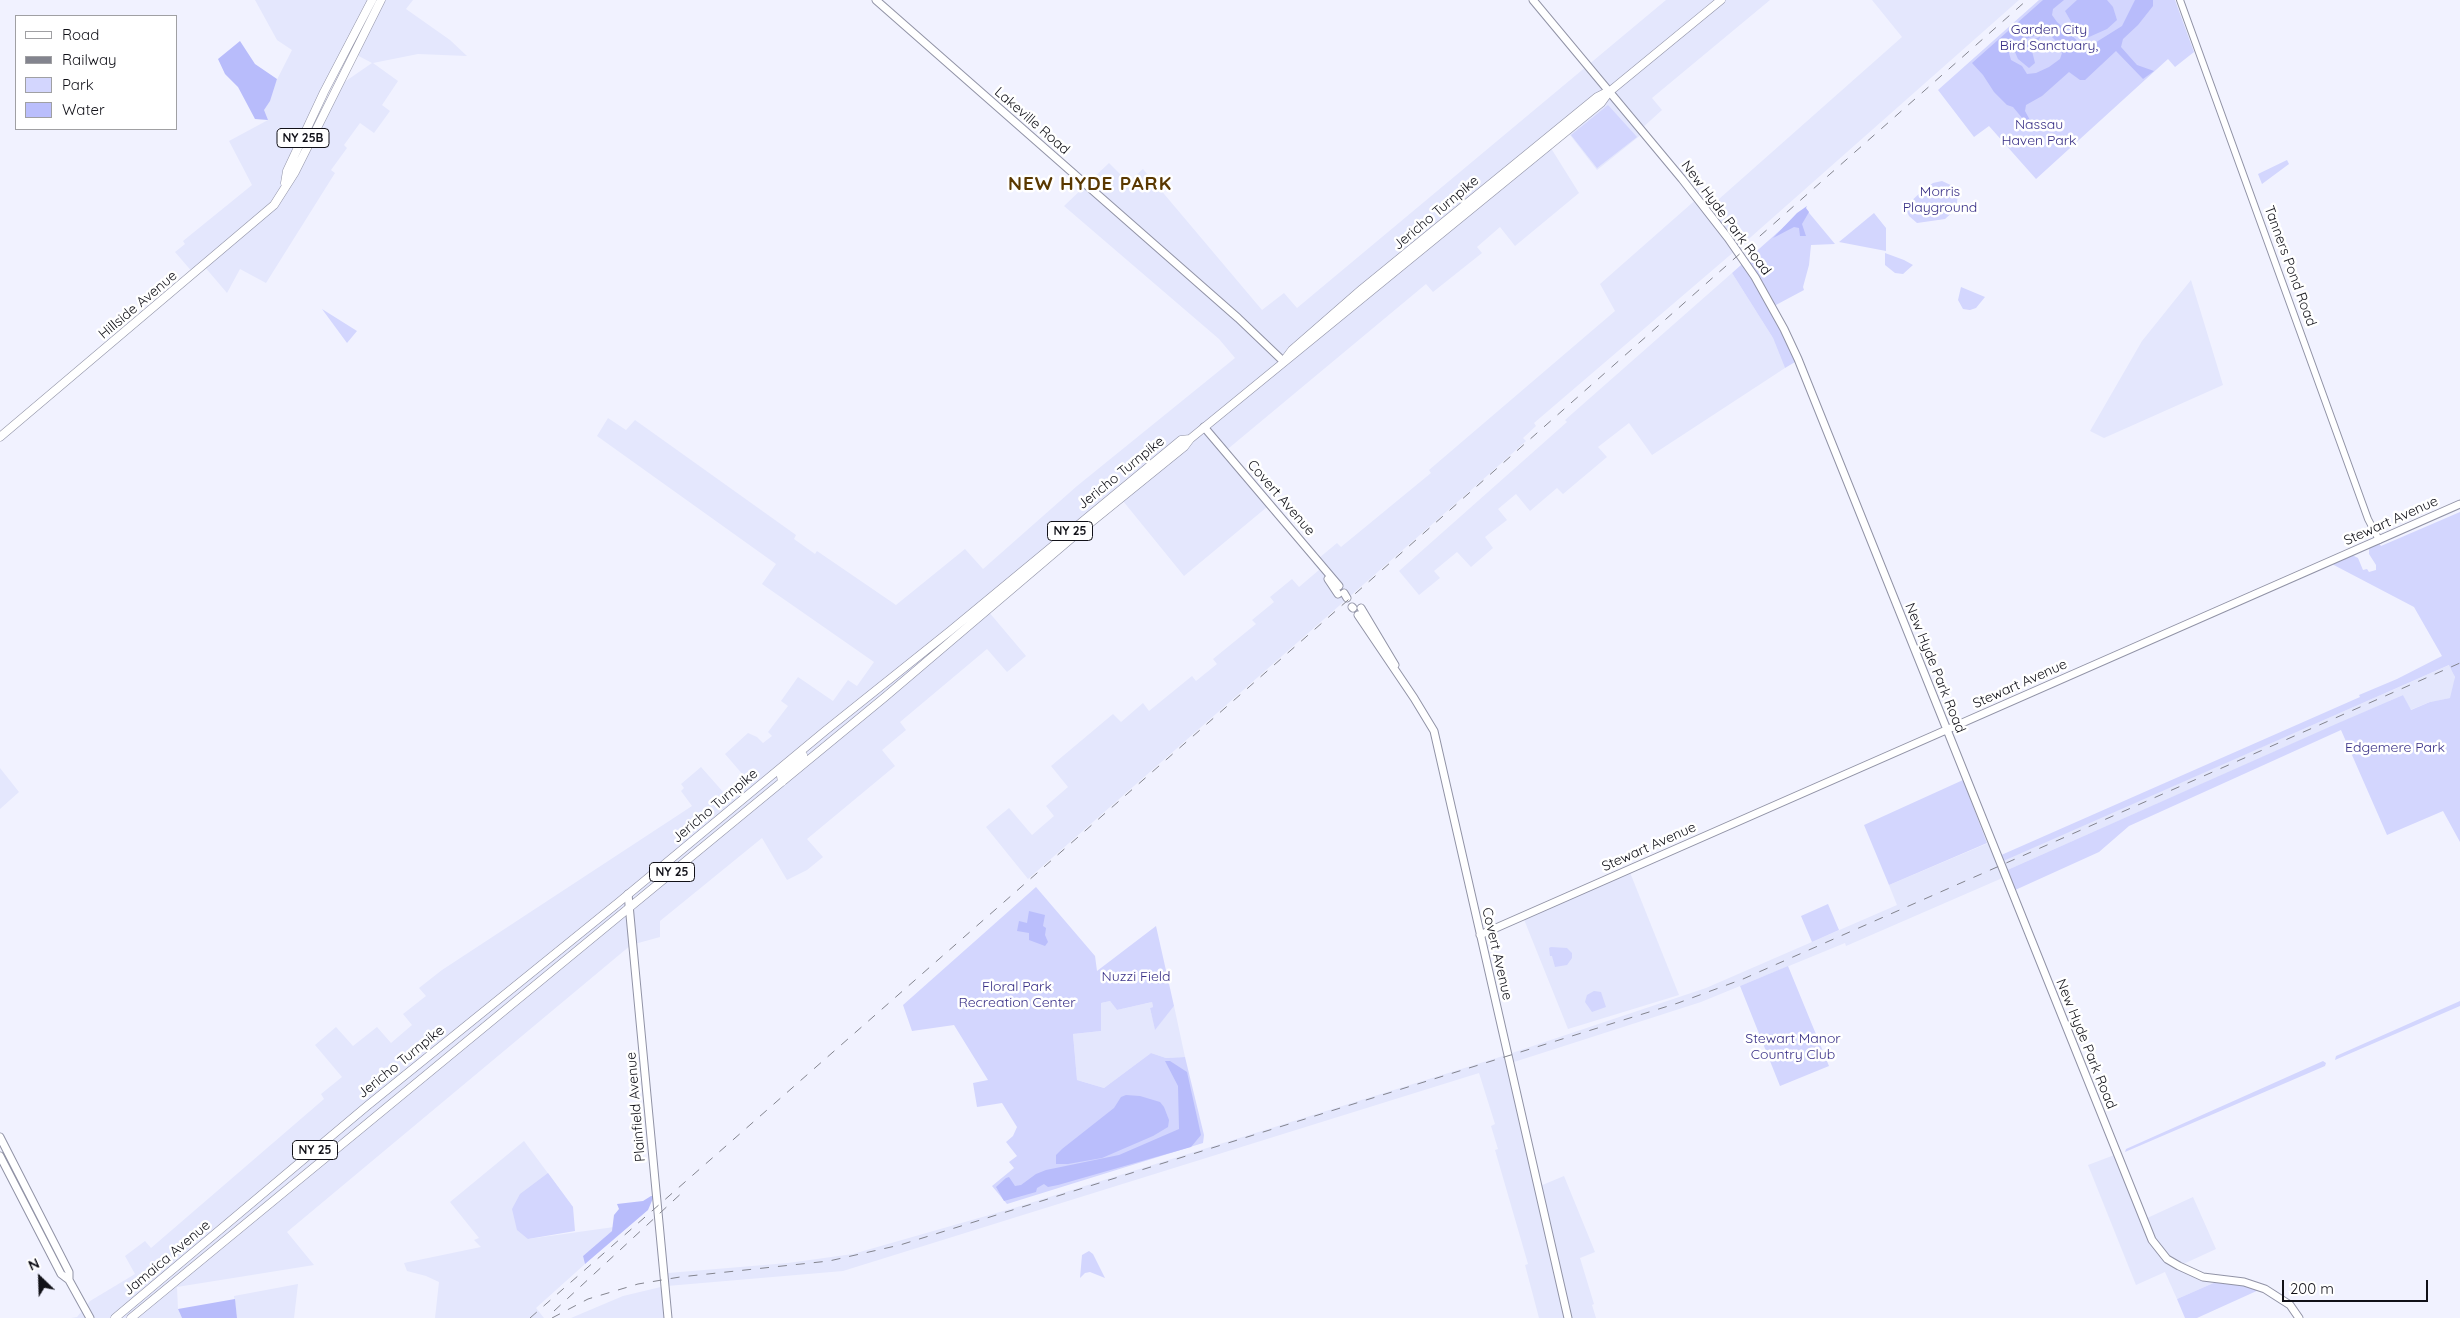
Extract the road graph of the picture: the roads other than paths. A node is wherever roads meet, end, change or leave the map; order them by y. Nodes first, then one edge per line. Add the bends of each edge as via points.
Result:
1 (372, 0) edge
2 (381, 0) edge
3 (876, 0) edge
4 (1533, 0) edge
5 (1721, 0) edge
6 (2180, 0) edge
7 (1609, 92) junction
8 (285, 185) junction
9 (1405, 255) junction
10 (1397, 271) junction
11 (1284, 361) junction
12 (1204, 427) junction
13 (0, 436) edge
14 (1115, 498) junction
15 (2460, 504) edge
16 (1289, 530) junction
17 (2378, 540) junction
18 (1339, 586) dead end
19 (1343, 595) dead end
20 (1356, 609) dead end
21 (1947, 730) junction
22 (818, 736) junction
23 (782, 782) junction
24 (628, 894) junction
25 (629, 907) junction
26 (1480, 936) junction
27 (0, 1137) edge
28 (0, 1156) edge
29 (235, 1217) joint
30 (245, 1224) joint
31 (69, 1280) junction
32 (90, 1318) edge
33 (114, 1318) edge
34 (131, 1318) edge
35 (668, 1318) edge
36 (1568, 1318) edge
37 (2300, 1318) edge

1 - 8 main road, Hillside Avenue / NY 25B via 324,92 287,171
2 - 8 main road, Hillside Avenue / NY 25B via 295,172
3 - 11 main road, Lakeville Road
4 - 7 main road, New Hyde Park Road
5 - 7 main road, Jericho Turnpike / NY 25
6 - 17 street, Tanners Pond Road
7 - 9 main road, Jericho Turnpike / NY 25 via 1596,97
7 - 10 main road, Jericho Turnpike / NY 25 via 1601,103
7 - 21 main road, New Hyde Park Road via 1734,246 1774,311 1798,359
8 - 13 main road, Hillside Avenue / NY 25B via 274,204 260,218
9 - 10 main road
9 - 11 main road, Jericho Turnpike / NY 25 via 1319,326
10 - 11 main road, Jericho Turnpike / NY 25
11 - 12 main road, Jericho Turnpike / NY 25
12 - 14 main road, Jericho Turnpike / NY 25 via 1190,439 1181,440
12 - 16 main road, Covert Avenue
14 - 22 main road, Jericho Turnpike / NY 25
14 - 23 main road, Jericho Turnpike / NY 25
15 - 17 main road, Stewart Avenue
16 - 18 main road, Covert Avenue
16 - 19 main road
17 - 21 main road, Stewart Avenue
20 - 26 main road, Covert Avenue via 1389,654 1433,729
21 - 26 main road, Stewart Avenue
21 - 37 main road, New Hyde Park Road via 2152,1240 2166,1259 2183,1268 2203,1277 2244,1282 2264,1289 2290,1305
22 - 23 main road via 780,776
22 - 24 main road, Jericho Turnpike / NY 25
23 - 25 main road, Jericho Turnpike / NY 25
24 - 25 main road, Plainfield Avenue
24 - 29 main road, Jericho Turnpike / NY 25
25 - 30 main road, Jericho Turnpike / NY 25
25 - 35 main road, Plainfield Avenue
26 - 36 main road, Covert Avenue
27 - 31 main road via 69,1272
28 - 31 main road via 61,1274
29 - 33 main road, Jamaica Avenue / NY 25
30 - 34 main road, Jamaica Avenue / NY 25
31 - 32 main road

